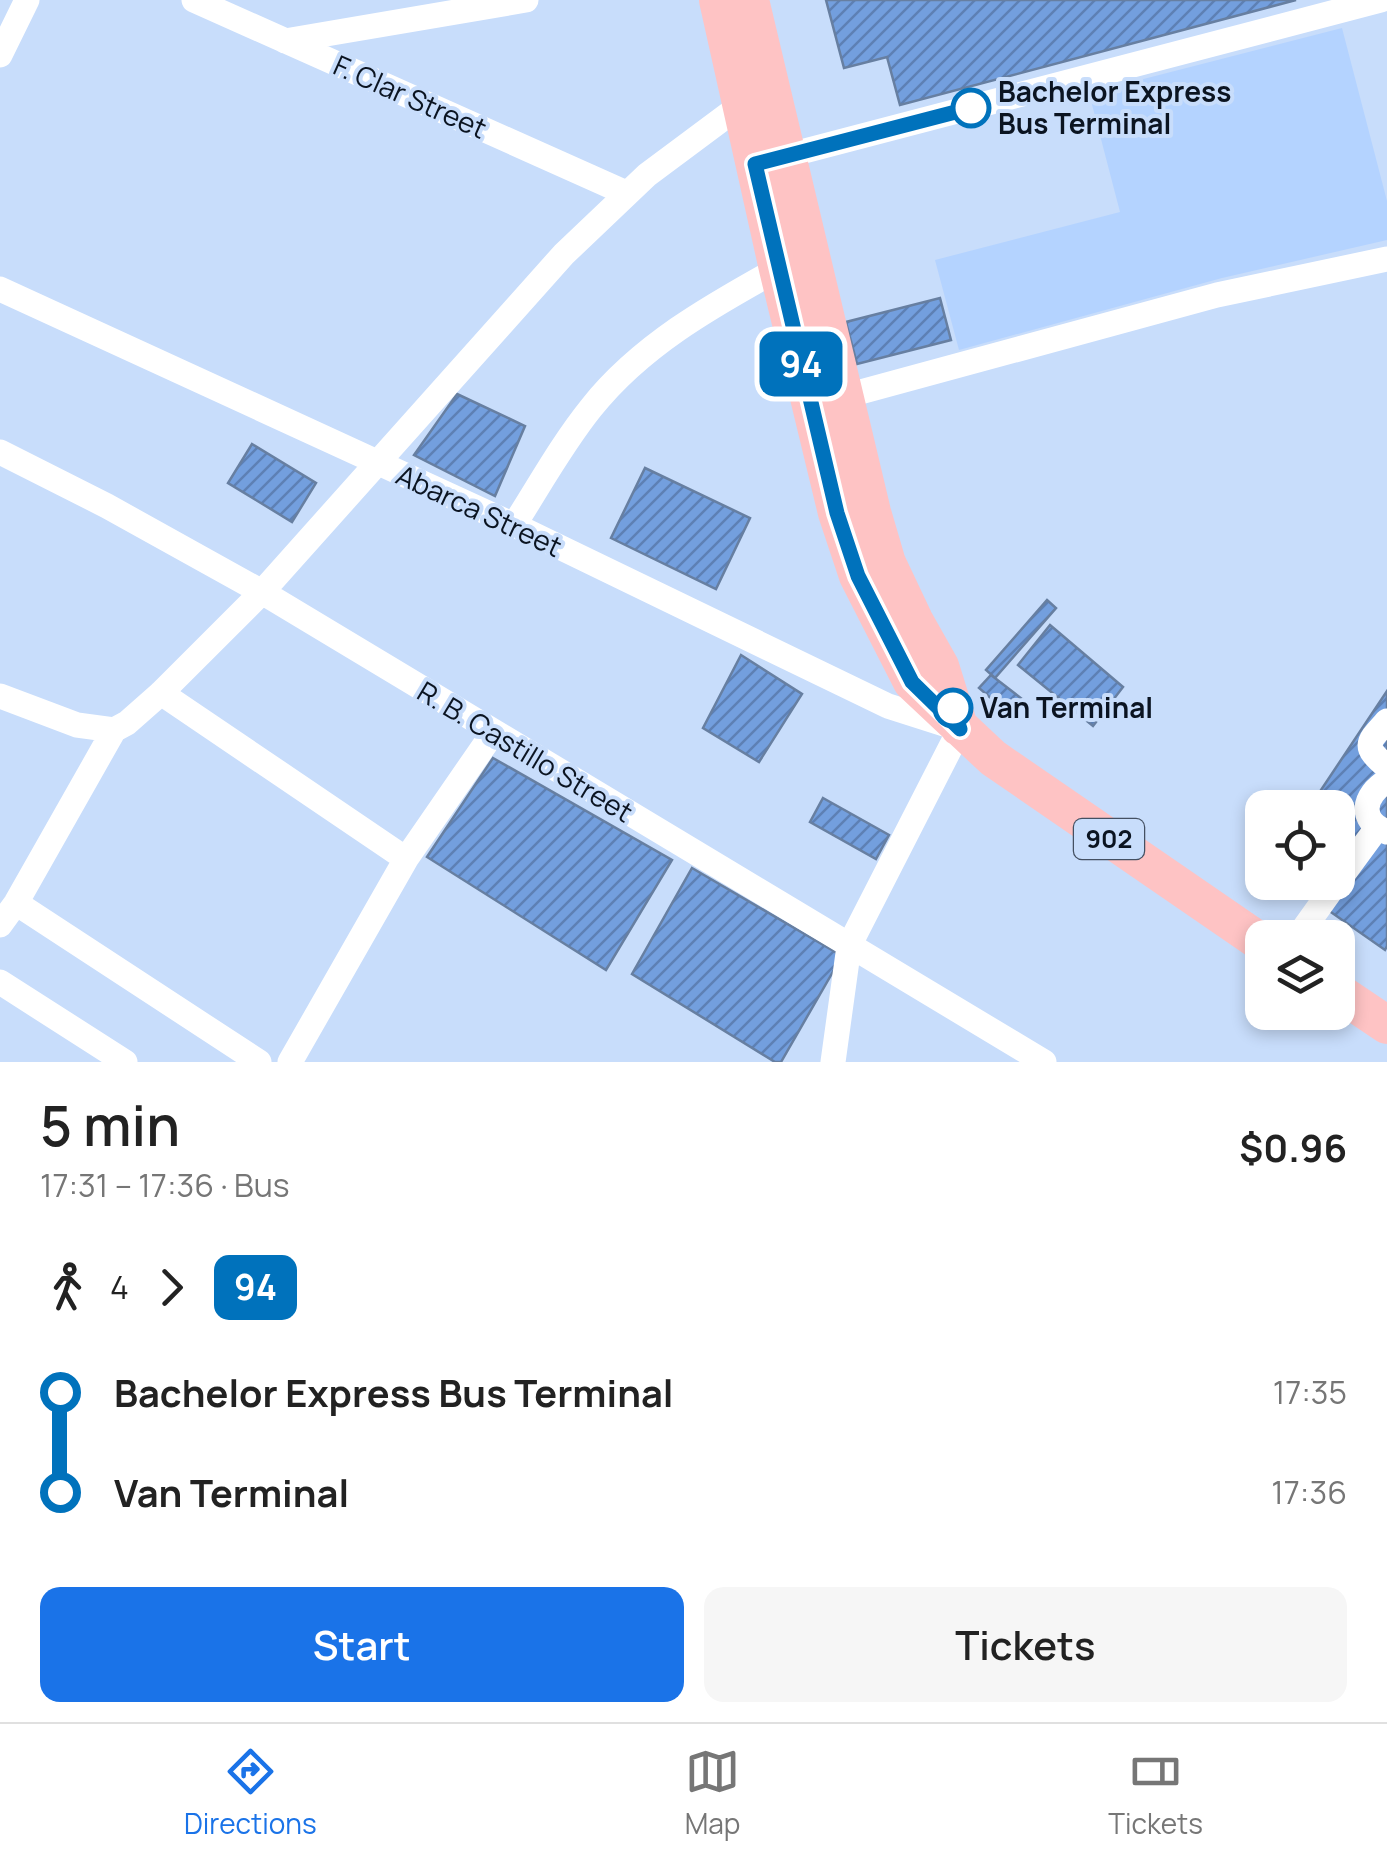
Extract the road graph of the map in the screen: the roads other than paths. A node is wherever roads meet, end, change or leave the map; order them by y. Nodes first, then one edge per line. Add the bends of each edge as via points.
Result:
1 (26, 0) edge
2 (196, 0) edge
3 (526, 0) edge
4 (718, 0) edge
5 (750, 0) edge
6 (1381, 0) edge
7 (284, 41) junction
8 (0, 55) edge
9 (741, 105) junction
10 (771, 160) junction
11 (626, 194) junction
12 (1387, 259) edge
13 (778, 269) junction
14 (0, 289) edge
15 (827, 401) junction
16 (0, 452) edge
17 (377, 464) junction
18 (514, 525) junction
19 (262, 592) junction
20 (160, 693) junction
21 (0, 696) edge
22 (1387, 721) edge
23 (960, 729) junction
24 (114, 730) junction
25 (493, 732) junction
26 (1387, 767) edge
27 (1387, 781) edge
28 (1382, 830) edge
29 (406, 859) junction
30 (1355, 861) edge
31 (16, 903) junction
32 (0, 925) edge
33 (1245, 930) edge
34 (849, 946) junction
35 (0, 982) edge
36 (1355, 1003) edge
37 (1387, 1025) edge
38 (125, 1062) edge
39 (259, 1062) edge
40 (290, 1062) edge
41 (833, 1062) edge
42 (1044, 1062) edge

1 - 8 street
2 - 7 street, F. Clar Street
3 - 7 street
4 - 9 highway, 902
5 - 10 highway, 902
6 - 10 street
7 - 11 street, F. Clar Street
9 - 10 highway, 902
9 - 11 street
10 - 13 highway, 902
10 - 15 highway, 902
11 - 17 street via 547,271
12 - 15 street via 1217,295
13 - 15 highway, 902
13 - 18 street via 688,322 622,374 590,410
14 - 17 street, Abarca Street
15 - 23 highway, 902 via 837,513 858,576 912,682
16 - 19 street, R. B. Castillo Street
17 - 18 street, Abarca Street
17 - 19 street
18 - 23 street, Abarca Street via 888,706
19 - 20 street
19 - 25 street, R. B. Castillo Street
20 - 24 street
20 - 29 street
21 - 24 street via 76,725
22 - 26 street via 1368,747
23 - 33 highway, 902
23 - 34 street
24 - 31 street
25 - 29 street
25 - 34 street, R. B. Castillo Street
27 - 28 street via 1373,790 1367,809
28 - 30 street
29 - 40 street
31 - 32 street
31 - 39 street
34 - 41 street
34 - 42 street, R. B. Castillo Street
35 - 38 street
36 - 37 highway

